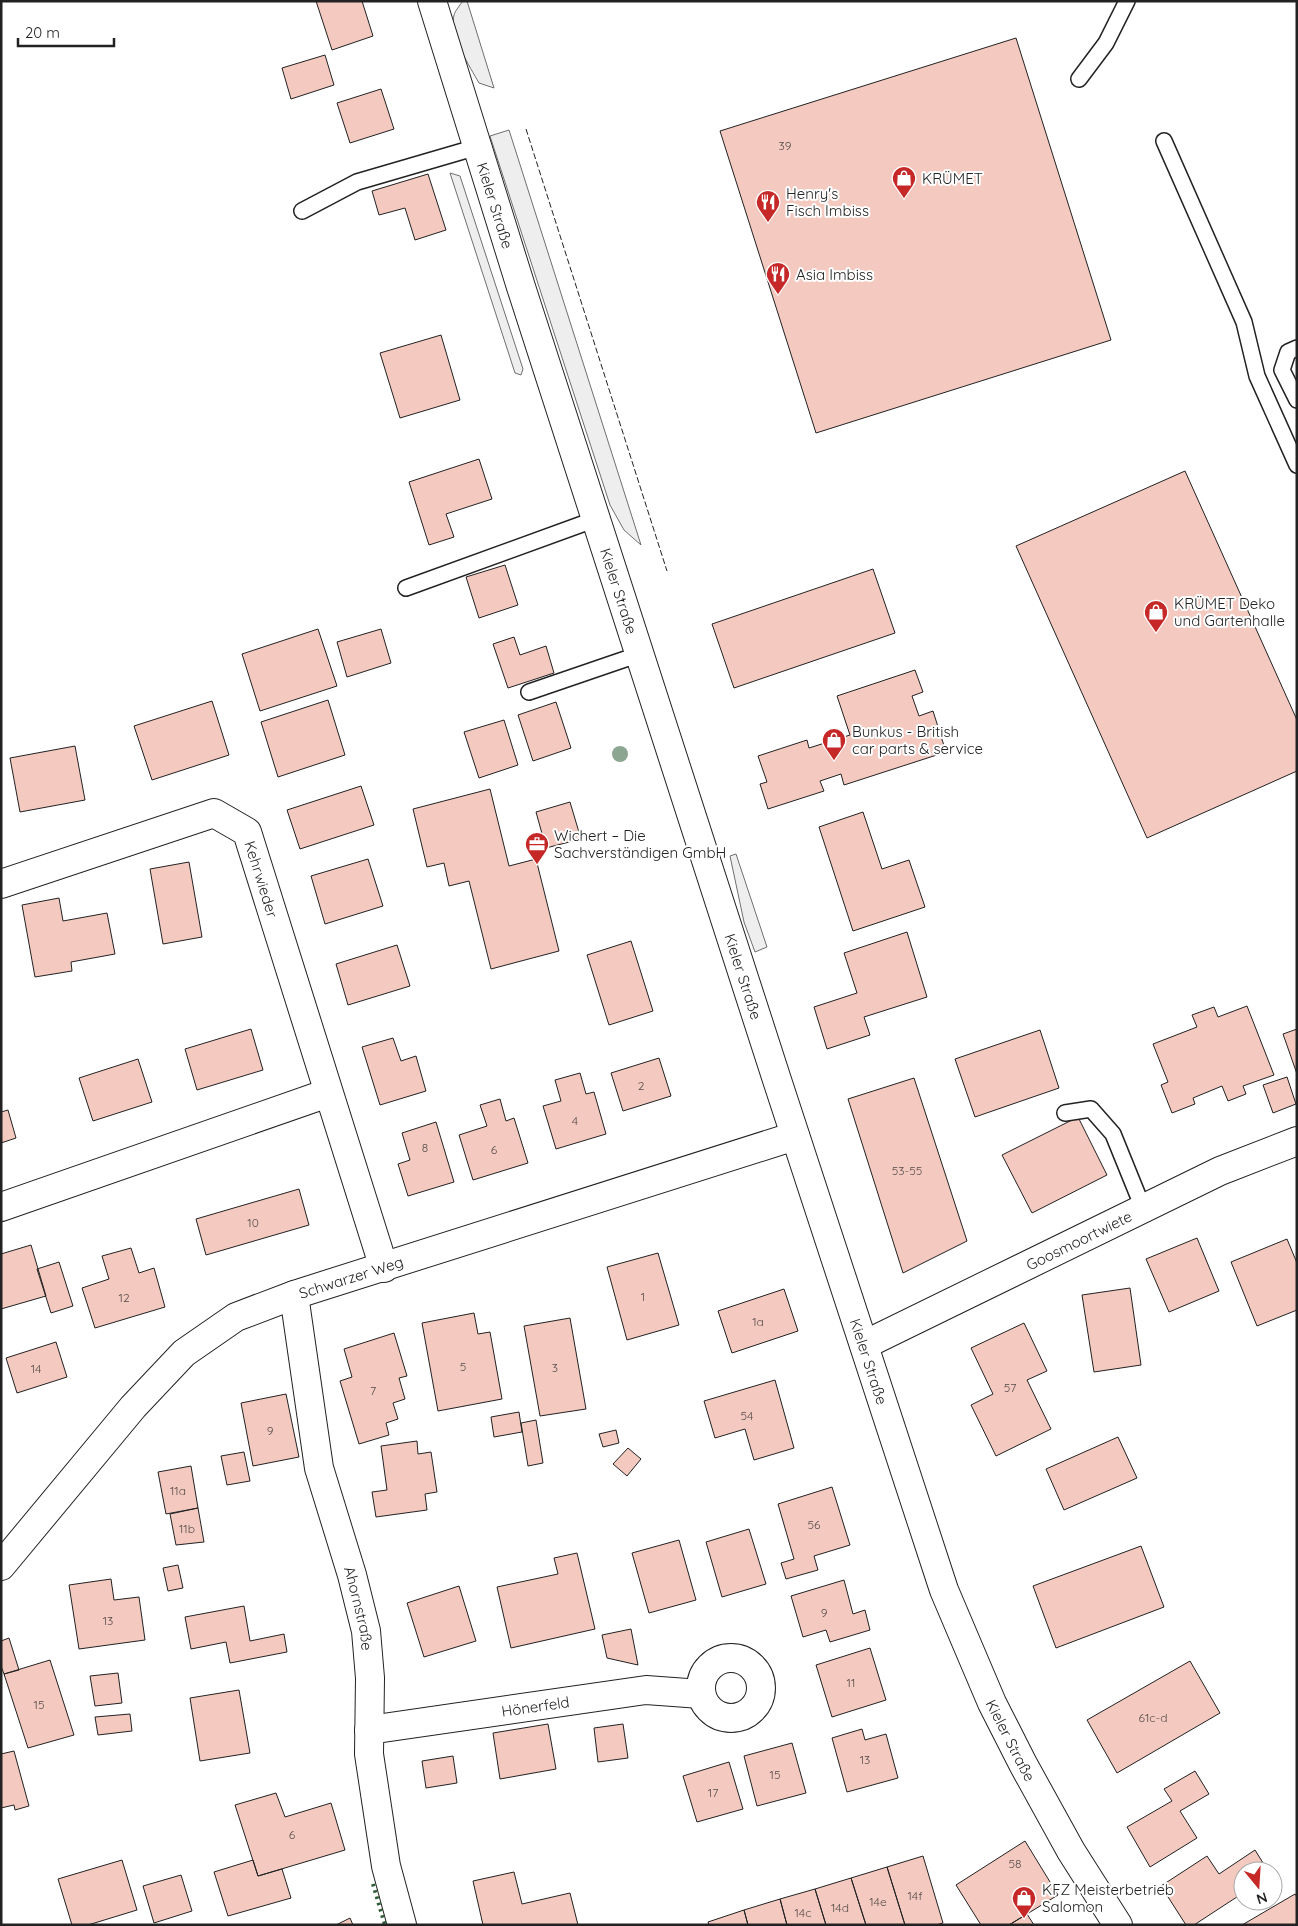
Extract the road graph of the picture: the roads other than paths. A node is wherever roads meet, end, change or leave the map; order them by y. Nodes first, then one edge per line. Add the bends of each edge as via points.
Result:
1 (432, 1) edge
2 (1127, 1) edge
3 (1079, 79) dead end
4 (1164, 141) dead end
5 (477, 146) junction
6 (302, 211) dead end
7 (1297, 348) edge
8 (1297, 400) edge
9 (1297, 465) edge
10 (596, 519) junction
11 (406, 588) dead end
12 (640, 654) junction
13 (530, 692) dead end
14 (1, 884) edge
15 (328, 1093) junction
16 (1066, 1112) dead end
17 (795, 1136) junction
18 (1297, 1141) edge
19 (1, 1207) edge
20 (1143, 1208) junction
21 (384, 1268) junction
22 (294, 1295) junction
23 (864, 1345) junction
24 (1, 1566) edge
25 (701, 1694) dead end
26 (369, 1730) junction
27 (402, 1925) edge
28 (1118, 1925) edge

1 - 5 street, Kieler Straße
2 - 3 lane via 1106,43
4 - 9 lane via 1244,322 1257,376
5 - 6 lane via 357,182
5 - 10 street, Kieler Straße
7 - 8 lane via 1288,352 1282,370
10 - 11 lane
10 - 12 street, Kieler Straße
12 - 13 lane
12 - 17 street, Kieler Straße
14 - 15 street, Kehrwieder via 214,813 247,832
15 - 19 street
15 - 21 street, Kehrwieder
16 - 20 lane via 1091,1109 1113,1134
17 - 21 street, Schwarzer Weg
17 - 23 street, Kieler Straße
18 - 20 street, Goosmoortwiete via 1220,1170
20 - 23 street, Goosmoortwiete
21 - 22 street, Schwarzer Weg
22 - 24 street, Schwarzer Weg via 236,1317 184,1353 133,1407
22 - 26 street, Ahornstraße via 318,1468 366,1631 370,1678
23 - 28 street, Kieler Straße via 944,1590 992,1704 1067,1843
25 - 26 street, Hönerfeld via 646,1690
26 - 27 street, Ahornstraße via 369,1754 386,1866

